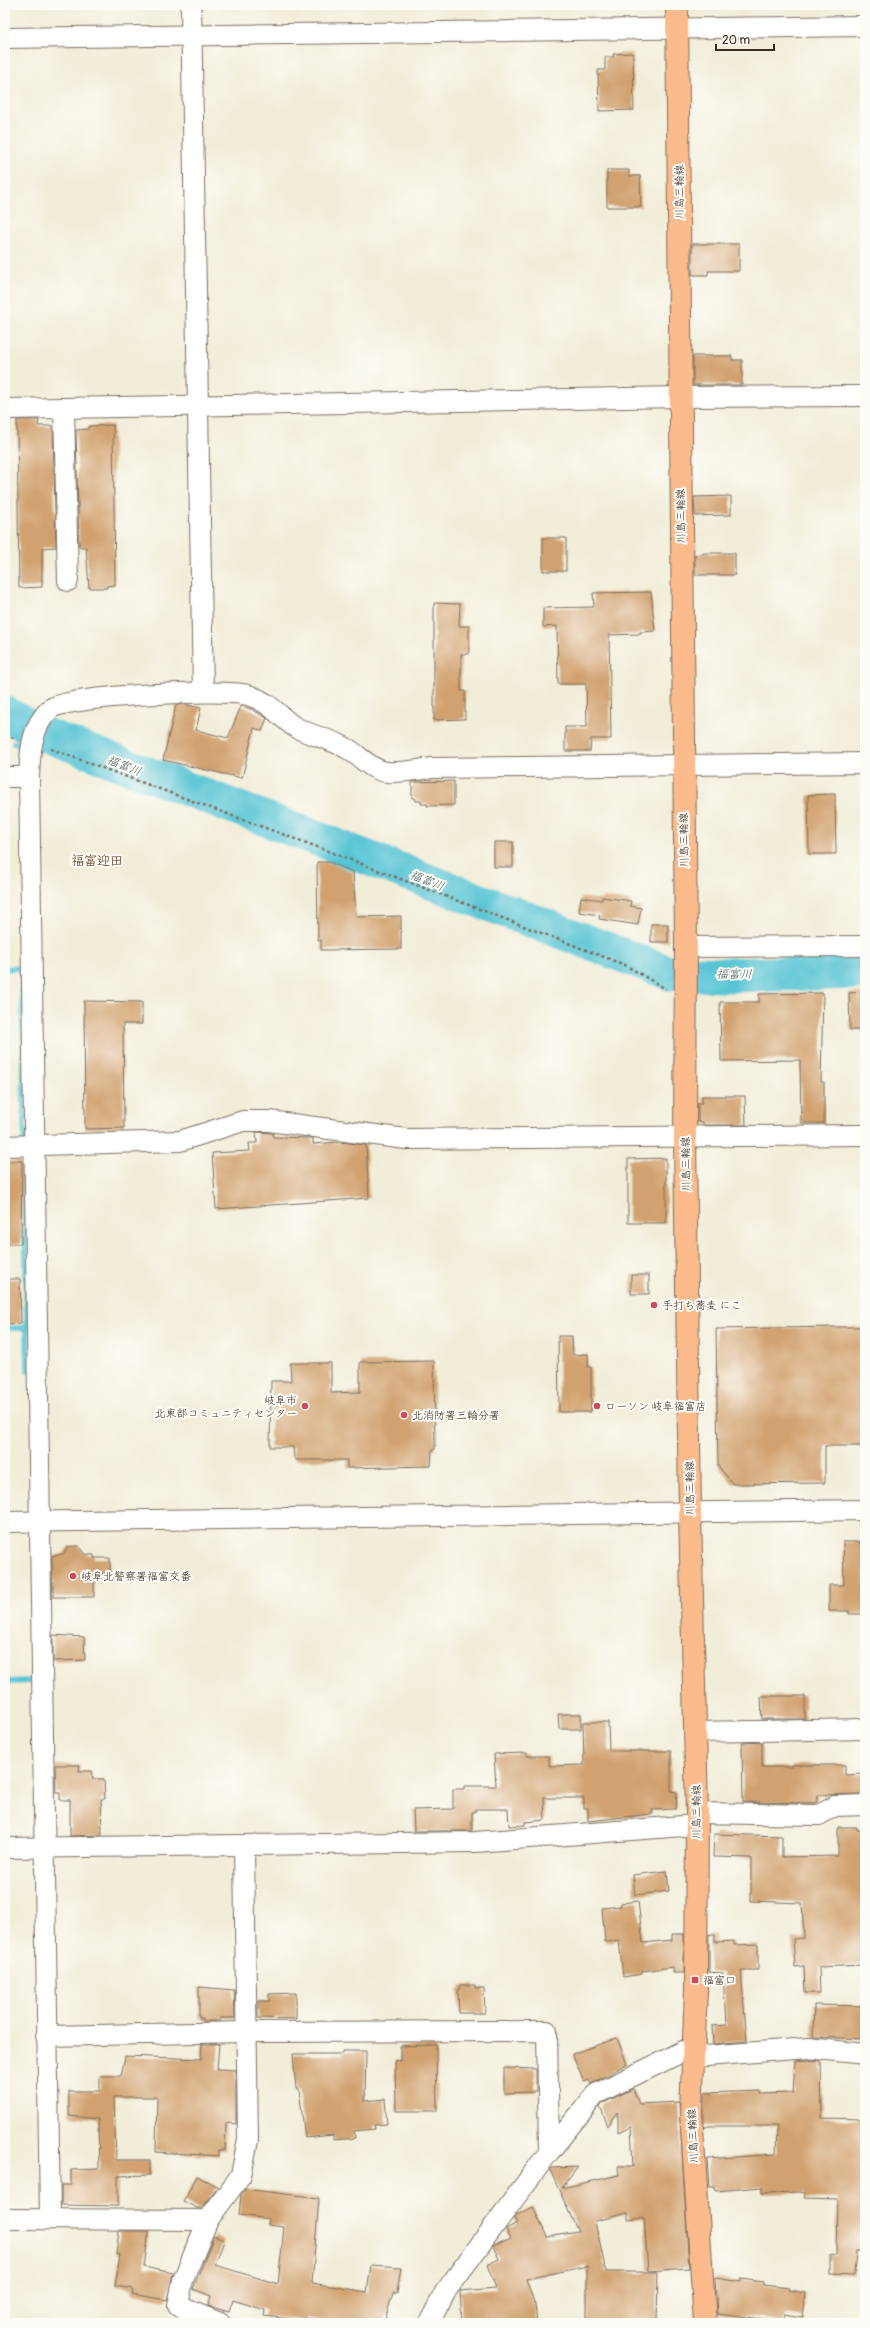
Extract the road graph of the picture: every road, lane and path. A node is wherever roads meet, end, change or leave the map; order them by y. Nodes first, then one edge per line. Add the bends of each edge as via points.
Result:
1 (190, 5) edge
2 (677, 5) edge
3 (865, 26) edge
4 (678, 29) junction
5 (191, 36) junction
6 (5, 38) edge
7 (865, 396) edge
8 (680, 397) junction
9 (197, 406) junction
10 (64, 408) junction
11 (5, 409) edge
12 (68, 581) dead end
13 (203, 692) junction
14 (5, 736) edge
15 (32, 739) junction
16 (865, 763) edge
17 (683, 766) junction
18 (19, 777) edge
19 (865, 946) edge
20 (686, 951) junction
21 (686, 994) junction
22 (865, 1134) edge
23 (685, 1138) junction
24 (23, 1146) edge
25 (865, 1510) edge
26 (690, 1512) junction
27 (5, 1522) edge
28 (39, 1522) junction
29 (865, 1729) edge
30 (695, 1732) junction
31 (865, 1805) edge
32 (697, 1819) junction
33 (244, 1846) junction
34 (5, 1848) edge
35 (45, 1848) junction
36 (246, 2032) junction
37 (46, 2036) junction
38 (693, 2052) junction
39 (865, 2054) edge
40 (549, 2152) junction
41 (50, 2218) junction
42 (5, 2219) edge
43 (208, 2220) junction
44 (175, 2315) edge
45 (220, 2323) edge
46 (429, 2323) edge
47 (705, 2323) edge

1 - 5 street
2 - 4 main road, 川島三輪線
3 - 4 street
4 - 5 street
4 - 8 main road, 川島三輪線
5 - 6 street
5 - 9 street
7 - 8 street
8 - 9 street
8 - 17 main road, 川島三輪線
9 - 10 street
9 - 13 street
10 - 11 street
10 - 12 street
13 - 15 street via 79,700 51,708
13 - 17 street via 246,695 270,705 296,727 347,748 376,769 386,772 432,768
14 - 15 path
15 - 18 street
15 - 21 path via 624,965
16 - 17 street
17 - 20 main road, 川島三輪線
18 - 24 street
19 - 20 street
20 - 21 main road, 川島三輪線
21 - 23 main road, 川島三輪線
22 - 23 street
23 - 24 street via 406,1140 269,1121 243,1121 180,1141
23 - 26 main road, 川島三輪線
24 - 28 street
25 - 26 street
26 - 28 street
26 - 30 main road, 川島三輪線
27 - 28 street
28 - 35 street
29 - 30 street
30 - 32 main road, 川島三輪線
31 - 32 street via 835,1806 819,1815
32 - 33 street via 475,1842
32 - 38 main road, 川島三輪線
33 - 35 street
33 - 36 street
34 - 35 street
35 - 37 street
36 - 37 street
36 - 40 street via 547,2031
36 - 43 street via 248,2140 241,2175
37 - 41 street
38 - 39 street via 808,2048
38 - 40 street via 596,2094
38 - 47 main road, 川島三輪線 via 691,2112
40 - 46 street via 445,2292
41 - 42 street
41 - 43 street
43 - 44 street via 183,2280
44 - 45 street

